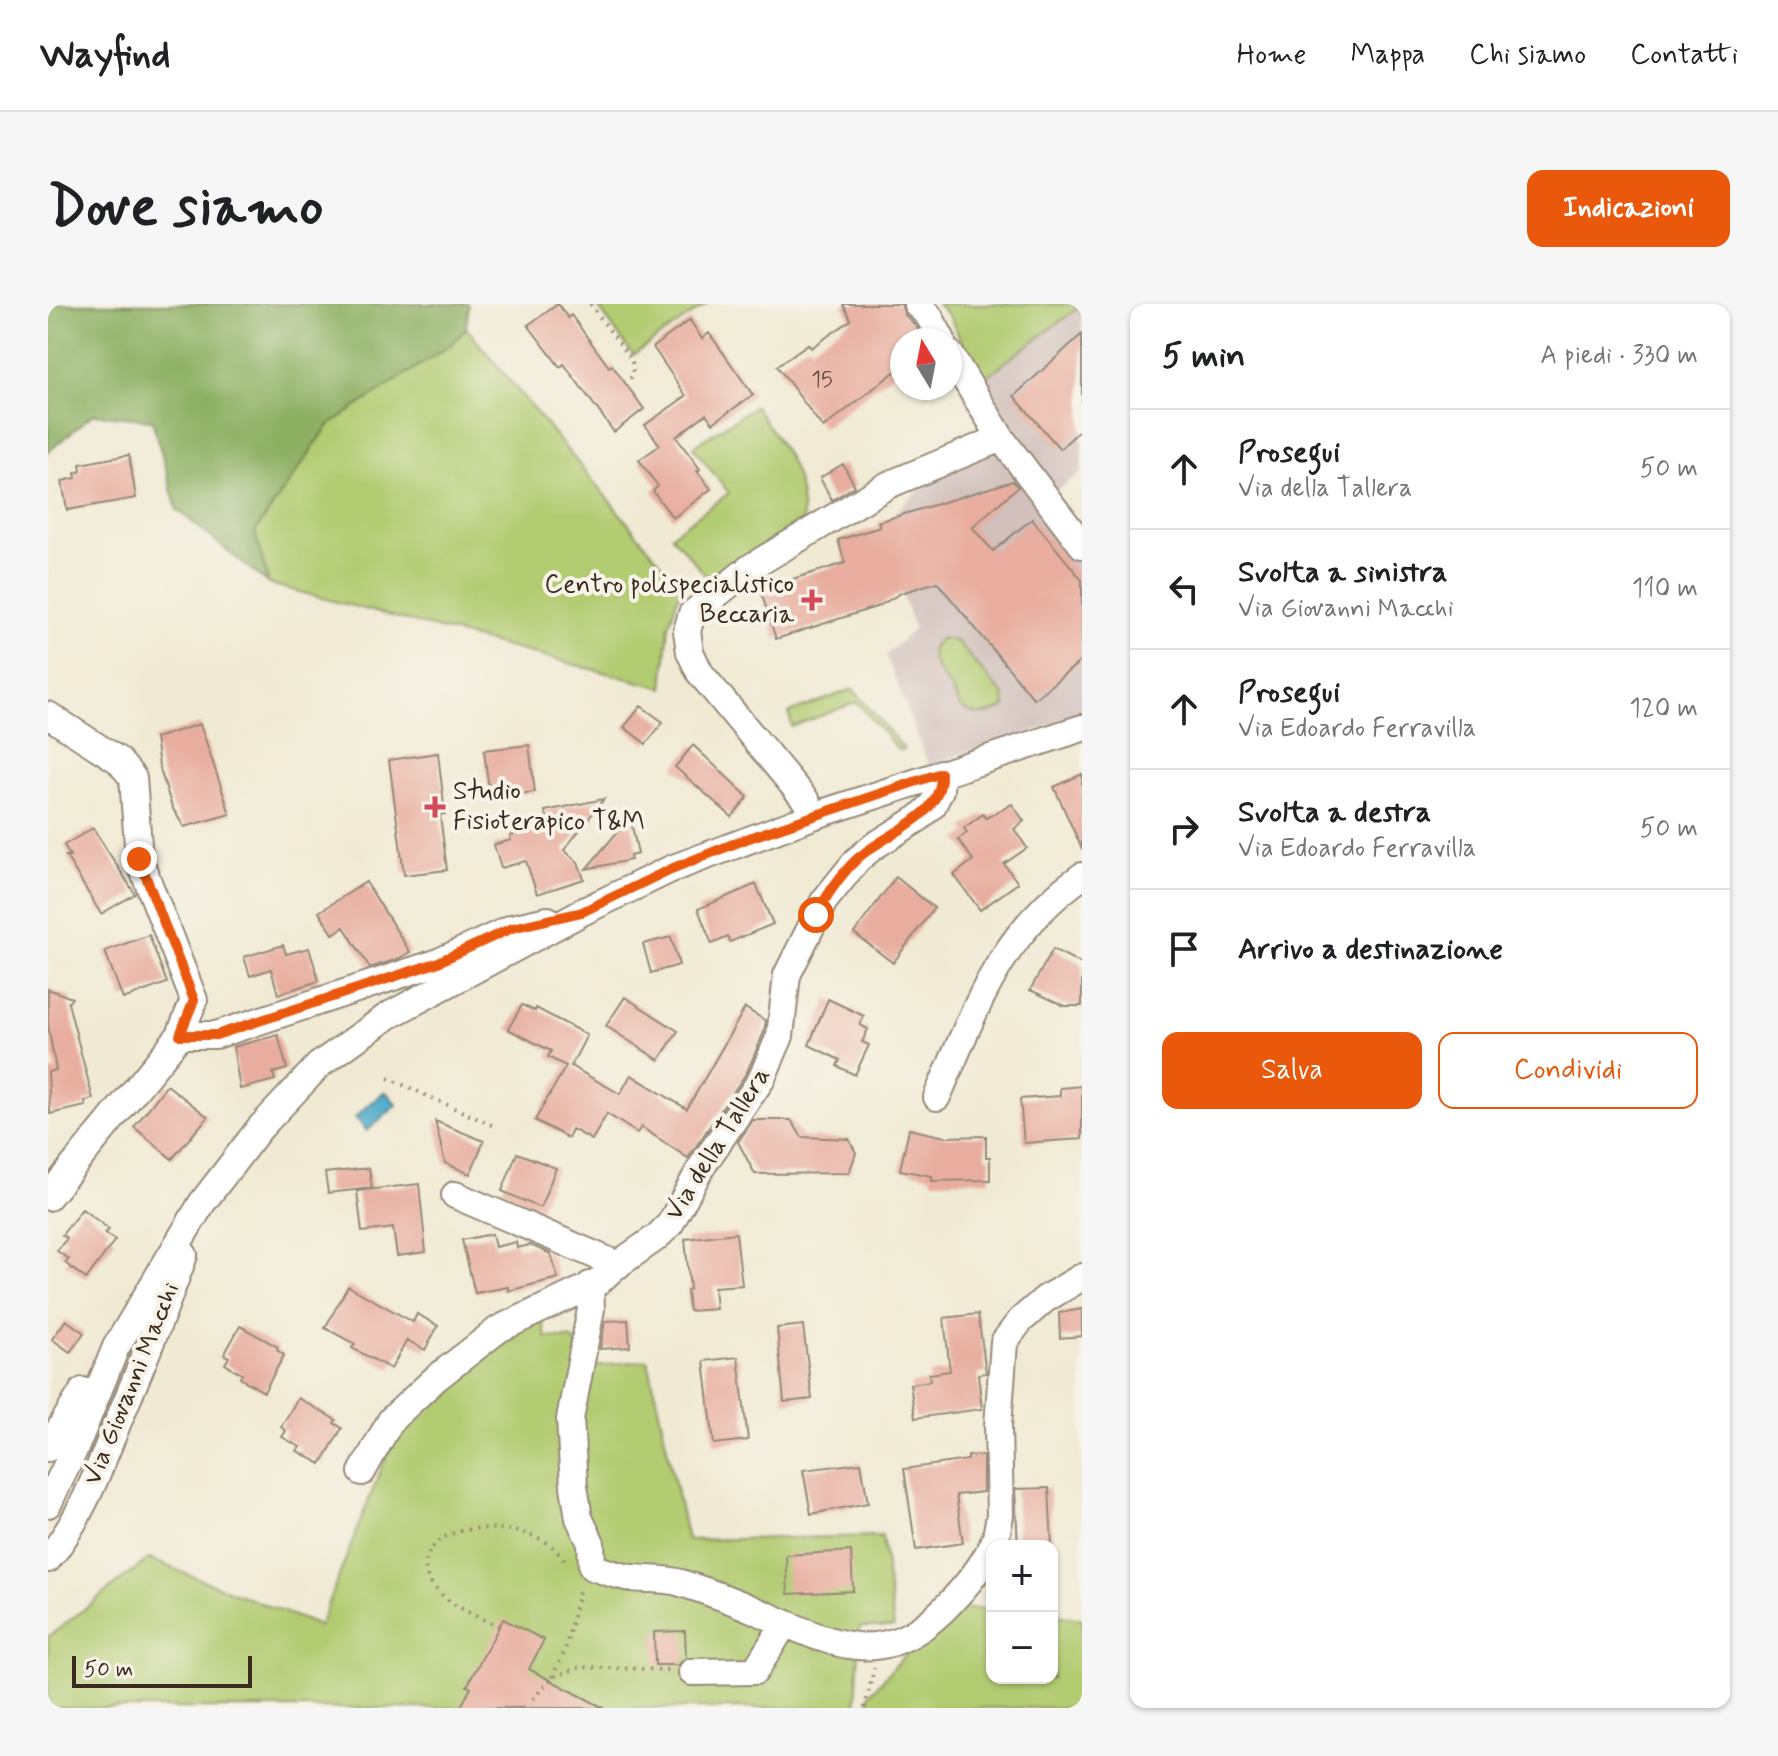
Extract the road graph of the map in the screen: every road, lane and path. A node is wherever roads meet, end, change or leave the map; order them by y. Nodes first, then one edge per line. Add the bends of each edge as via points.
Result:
1 (590, 304) edge
2 (917, 304) edge
3 (936, 328) edge
4 (962, 374) edge
5 (625, 383) dead end
6 (1001, 438) junction
7 (1082, 545) edge
8 (48, 715) edge
9 (1082, 728) edge
10 (941, 773) junction
11 (813, 816) junction
12 (1082, 876) edge
13 (582, 912) junction
14 (180, 1035) junction
15 (388, 1078) dead end
16 (937, 1097) dead end
17 (496, 1127) dead end
18 (455, 1195) dead end
19 (48, 1197) edge
20 (202, 1203) junction
21 (618, 1265) junction
22 (1082, 1277) edge
23 (590, 1285) junction
24 (116, 1347) junction
25 (48, 1448) edge
26 (362, 1472) dead end
27 (92, 1486) junction
28 (48, 1504) edge
29 (48, 1519) edge
30 (995, 1540) edge
31 (986, 1555) edge
32 (48, 1559) edge
33 (592, 1567) junction
34 (785, 1623) junction
35 (499, 1626) dead end
36 (868, 1646) junction
37 (692, 1672) joint
38 (552, 1677) junction
39 (533, 1699) dead end
40 (865, 1708) edge

1 - 5 path via 632,360 633,376
2 - 3 street
4 - 6 street
6 - 7 street
6 - 11 street via 880,489 751,567 692,614 687,631 700,673
8 - 14 street via 118,760 133,778 139,859 194,1000
9 - 10 street, Via Giovanni Macchi
10 - 11 street, Via Giovanni Macchi
10 - 21 street, Via della Tallera via 933,805 857,860 824,901 787,975 780,1036 761,1080 670,1224
11 - 13 street, Via Giovanni Macchi via 671,869
12 - 16 street via 1053,896 1014,939 986,986
13 - 14 street via 512,928 436,963 216,1035
13 - 20 street, Via Giovanni Macchi via 388,1016 319,1065 259,1129
14 - 19 street
15 - 17 path
18 - 21 street
20 - 24 street, Via Giovanni Macchi
20 - 27 street, Via Giovanni Macchi via 165,1311
21 - 23 street, Via della Tallera
22 - 30 street via 1045,1299 1004,1342 998,1426 1000,1515
23 - 26 street, Via della Tallera via 499,1329 435,1379 391,1420
23 - 33 street via 591,1309 570,1419 574,1486 579,1518 591,1543
24 - 25 street
24 - 28 street, Via Giovanni Macchi
27 - 29 street
27 - 32 street, Via Giovanni Macchi via 66,1538
31 - 36 street via 958,1595 929,1623 904,1640
33 - 34 street via 629,1578 677,1581
33 - 35 path via 576,1570 549,1543 518,1532 474,1529 441,1538 425,1561 426,1576 462,1610
33 - 38 path via 581,1585 565,1651
34 - 36 street via 821,1639
34 - 37 street via 755,1671
36 - 40 path
37 - 38 path via 581,1667
38 - 39 path

